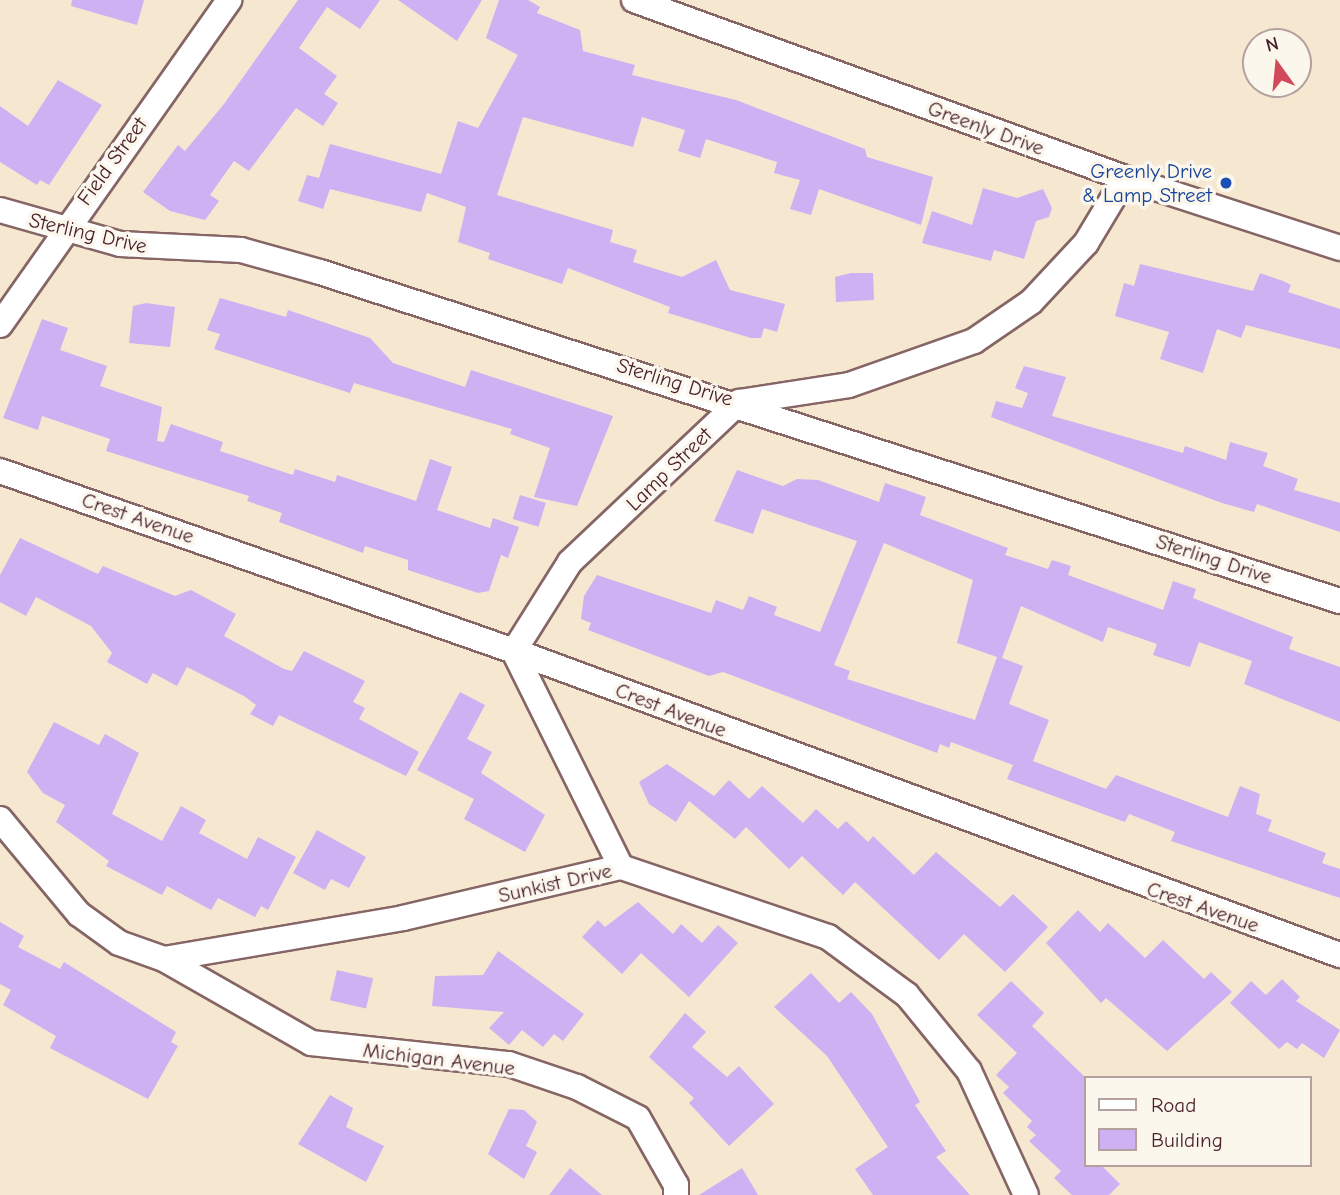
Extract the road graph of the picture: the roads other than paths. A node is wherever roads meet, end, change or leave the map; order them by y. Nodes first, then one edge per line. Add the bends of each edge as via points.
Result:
1 (229, 0) edge
2 (634, 0) edge
3 (1125, 178) junction
4 (0, 210) edge
5 (62, 229) junction
6 (1340, 248) edge
7 (0, 325) edge
8 (739, 402) junction
9 (0, 471) edge
10 (1340, 601) edge
11 (514, 651) junction
12 (0, 819) edge
13 (621, 867) junction
14 (1340, 955) edge
15 (164, 960) junction
16 (676, 1195) edge
17 (1026, 1195) edge

1 - 5 street, Field Street
2 - 3 street, Greenly Drive
3 - 6 street, Greenly Drive
3 - 8 street via 1086,243 1041,292 974,341 849,386
4 - 5 street, Sterling Drive
5 - 7 street, Field Street
5 - 8 street, Sterling Drive via 168,251 241,250
8 - 10 street, Sterling Drive
8 - 11 street, Lamp Street via 570,562
9 - 11 street, Crest Avenue
11 - 13 street
11 - 14 street, Crest Avenue
12 - 15 street via 79,914 119,943
13 - 15 street, Sunkist Drive via 403,918
13 - 17 street, Sunkist Drive via 828,937 907,995 969,1071
15 - 16 street, Michigan Avenue via 311,1043 509,1064 577,1087 638,1118 676,1185

